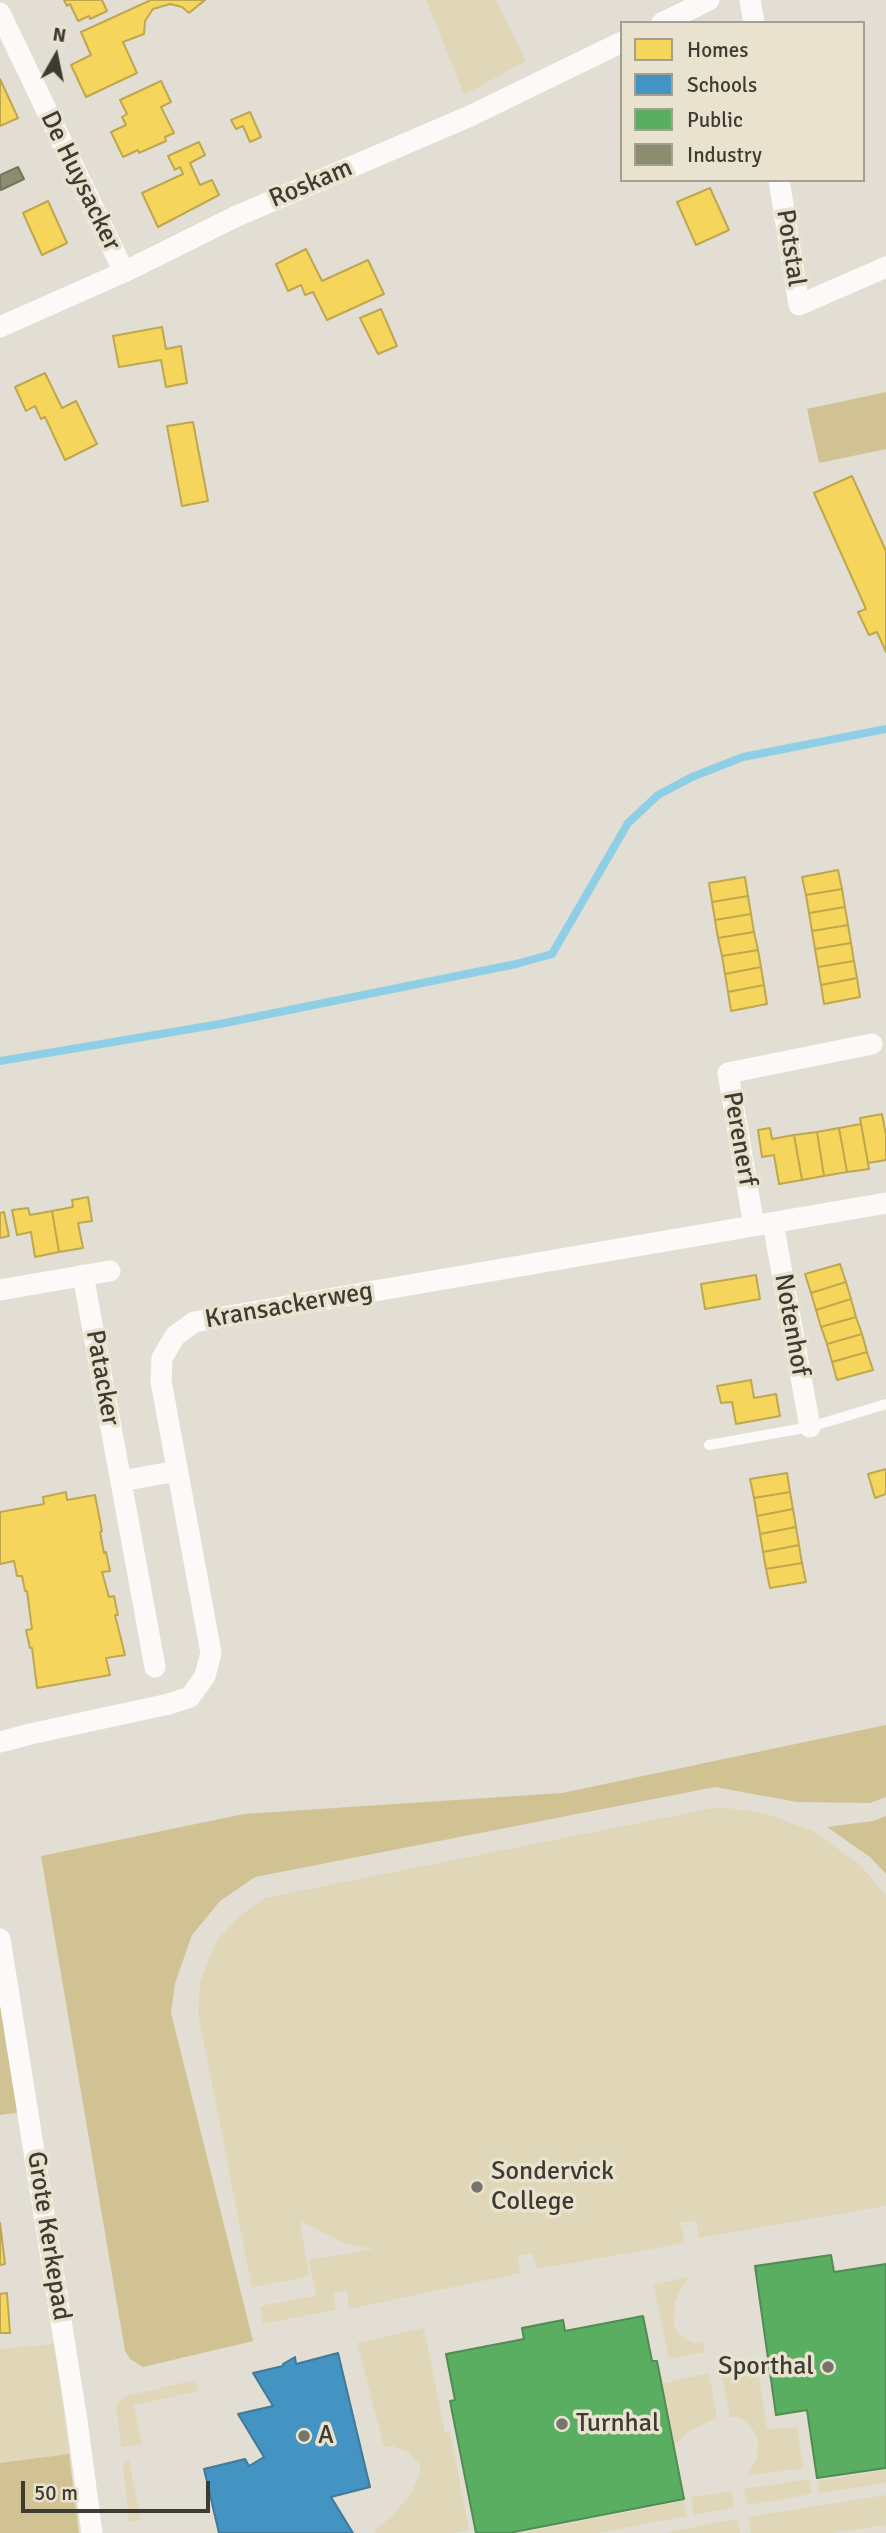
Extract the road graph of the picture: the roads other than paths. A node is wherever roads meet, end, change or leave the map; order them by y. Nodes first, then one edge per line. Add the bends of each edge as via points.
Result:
1 (709, 0) edge
2 (750, 0) edge
3 (0, 13) edge
4 (666, 21) edge
5 (754, 21) edge
6 (5, 40) edge
7 (620, 43) edge
8 (779, 182) edge
9 (886, 267) edge
10 (124, 272) junction
11 (0, 327) edge
12 (872, 1044) dead end
13 (886, 1203) edge
14 (763, 1224) junction
15 (110, 1270) dead end
16 (83, 1275) junction
17 (0, 1290) edge
18 (886, 1404) edge
19 (810, 1427) junction
20 (709, 1445) dead end
21 (177, 1471) junction
22 (121, 1481) junction
23 (155, 1667) dead end
24 (0, 1742) edge
25 (0, 1939) edge
26 (92, 2533) edge

1 - 4 street
2 - 5 street
3 - 6 street, De Huysacker
6 - 10 street, De Huysacker
7 - 10 street, Roskam
8 - 9 street, Potstal via 799,305
10 - 11 street, Roskam
12 - 14 street, Perenerf via 727,1073
13 - 14 street, Kransackerweg
14 - 19 street, Notenhof
14 - 21 street, Kransackerweg via 194,1322 175,1336 162,1358 161,1381
15 - 16 street
16 - 17 street
16 - 22 street, Patacker
18 - 19 lane
19 - 20 lane
21 - 22 street
21 - 24 street, Kransackerweg via 211,1653 205,1676 190,1697 169,1704
22 - 23 street, Patacker
25 - 26 street, Grote Kerkepad

